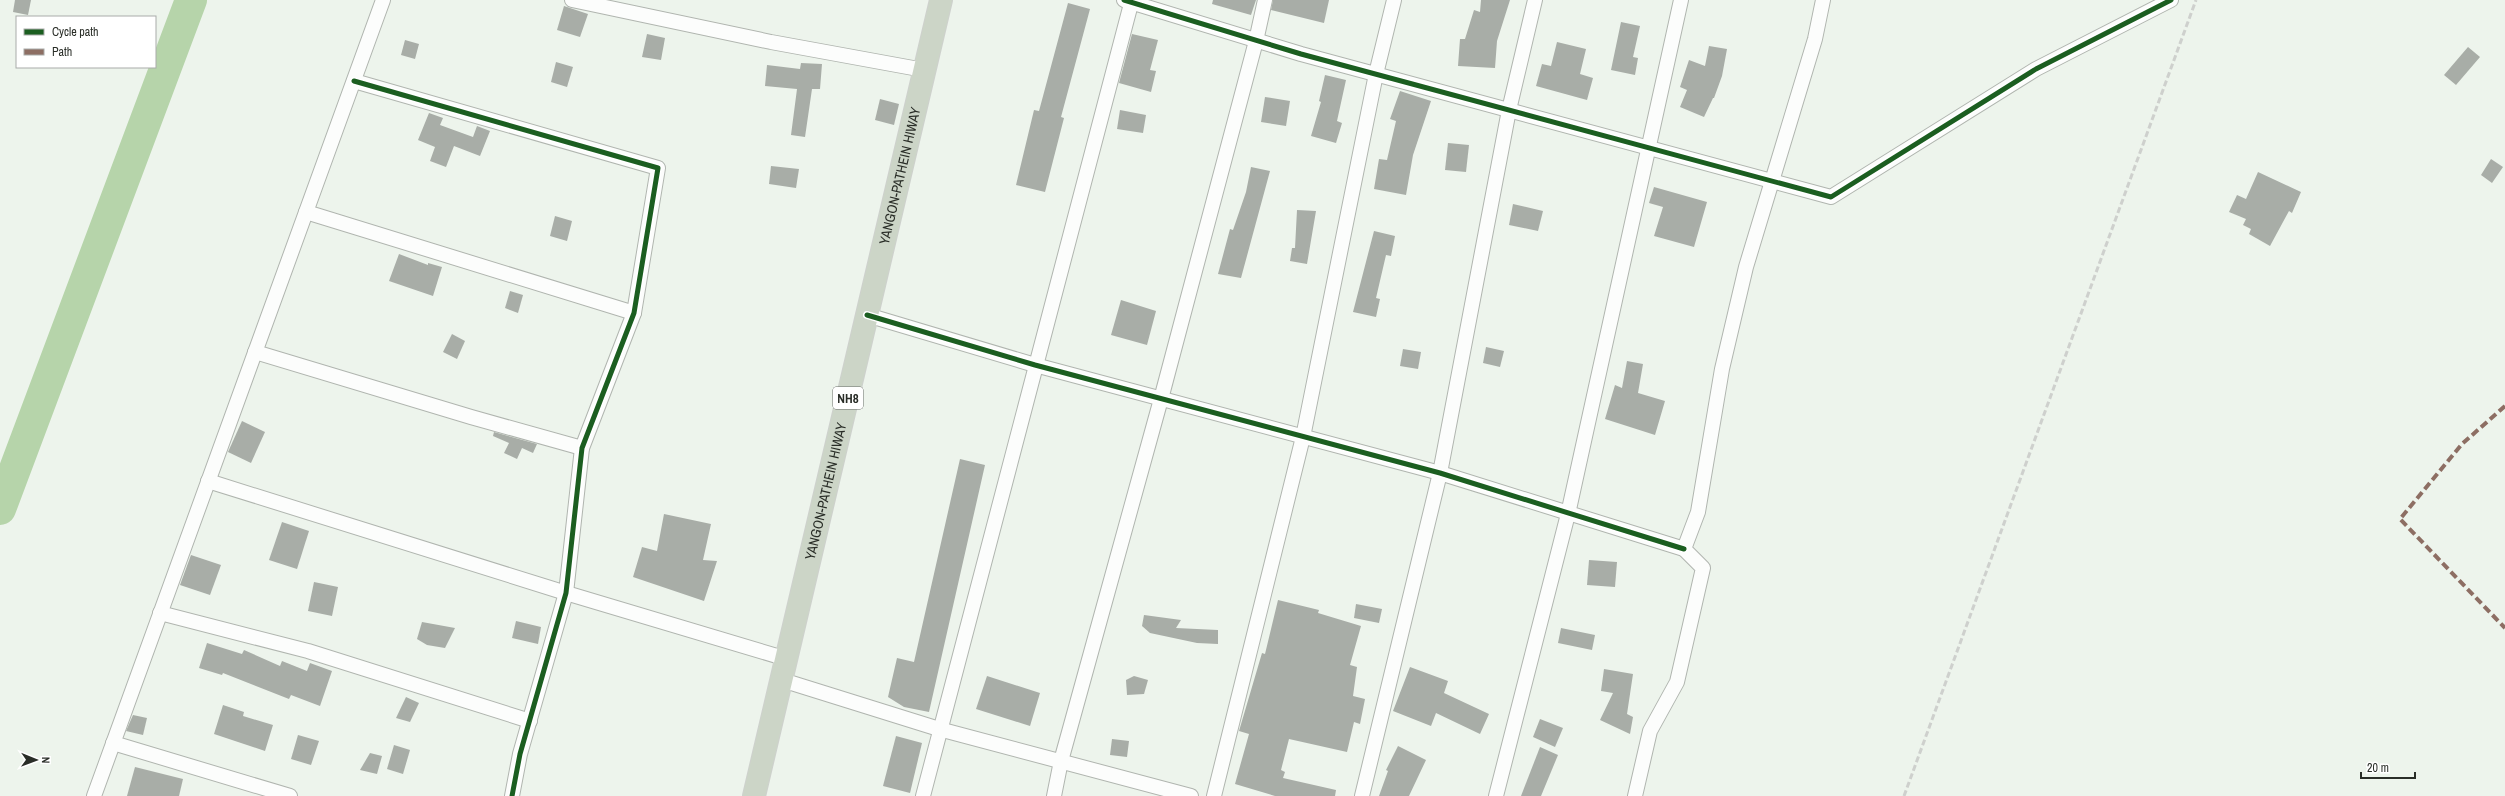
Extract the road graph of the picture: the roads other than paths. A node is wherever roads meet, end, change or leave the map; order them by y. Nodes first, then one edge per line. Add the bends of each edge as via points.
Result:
1 (383, 0) edge
2 (572, 0) edge
3 (941, 0) edge
4 (1265, 0) edge
5 (1394, 0) edge
6 (1535, 0) edge
7 (1681, 0) edge
8 (1823, 0) edge
9 (2171, 0) edge
10 (1129, 1) edge
11 (1256, 41) junction
12 (924, 70) junction
13 (1376, 74) junction
14 (354, 81) junction
15 (1509, 110) junction
16 (1648, 147) junction
17 (1773, 181) junction
18 (306, 212) junction
19 (634, 313) junction
20 (867, 316) junction
21 (255, 352) junction
22 (1035, 365) junction
23 (1161, 399) junction
24 (1303, 437) junction
25 (582, 448) junction
26 (1440, 473) junction
27 (208, 481) junction
28 (1568, 514) junction
29 (1684, 549) junction
30 (566, 593) junction
31 (160, 613) junction
32 (787, 659) junction
33 (782, 680) junction
34 (530, 721) junction
35 (939, 729) junction
36 (113, 743) junction
37 (1061, 761) junction
38 (94, 796) edge
39 (290, 796) edge
40 (512, 796) edge
41 (754, 796) edge
42 (922, 796) edge
43 (1054, 796) edge
44 (1190, 796) edge
45 (1214, 796) edge
46 (1362, 796) edge
47 (1496, 796) edge
48 (1635, 796) edge

1 - 14 street
2 - 12 street via 771,42
3 - 12 highway, YANGON-PATHEIN HIWAY / NH8
4 - 11 street
5 - 13 street
6 - 15 street
7 - 16 street
8 - 17 street via 1815,39
9 - 17 street via 2036,69 1831,197
10 - 11 street
10 - 22 street
11 - 13 street
11 - 23 street
12 - 20 highway, YANGON-PATHEIN HIWAY / NH8
13 - 15 street
13 - 24 street
14 - 18 street
14 - 19 street via 658,168
15 - 16 street
15 - 26 street
16 - 17 street
16 - 28 street
17 - 29 street via 1746,267 1722,369 1698,512
18 - 19 street
18 - 21 street
19 - 25 street
20 - 22 street
20 - 32 highway, YANGON-PATHEIN HIWAY / NH8
21 - 25 street
21 - 27 street
22 - 23 street
22 - 35 street
23 - 24 street
23 - 37 street
24 - 26 street
24 - 45 street
25 - 30 street
26 - 28 street
26 - 46 street
27 - 30 street
27 - 31 street
28 - 29 street
28 - 47 street
29 - 48 street via 1703,568 1677,682 1650,731
30 - 32 street
30 - 34 street
31 - 34 street via 308,651
31 - 36 street
32 - 33 highway, YANGON-PATHEIN HIWAY / NH8
33 - 35 street
33 - 41 highway, YANGON-PATHEIN HIWAY / NH8
34 - 40 street
35 - 37 street
35 - 42 street
36 - 38 street
36 - 39 street
37 - 43 street
37 - 44 street

